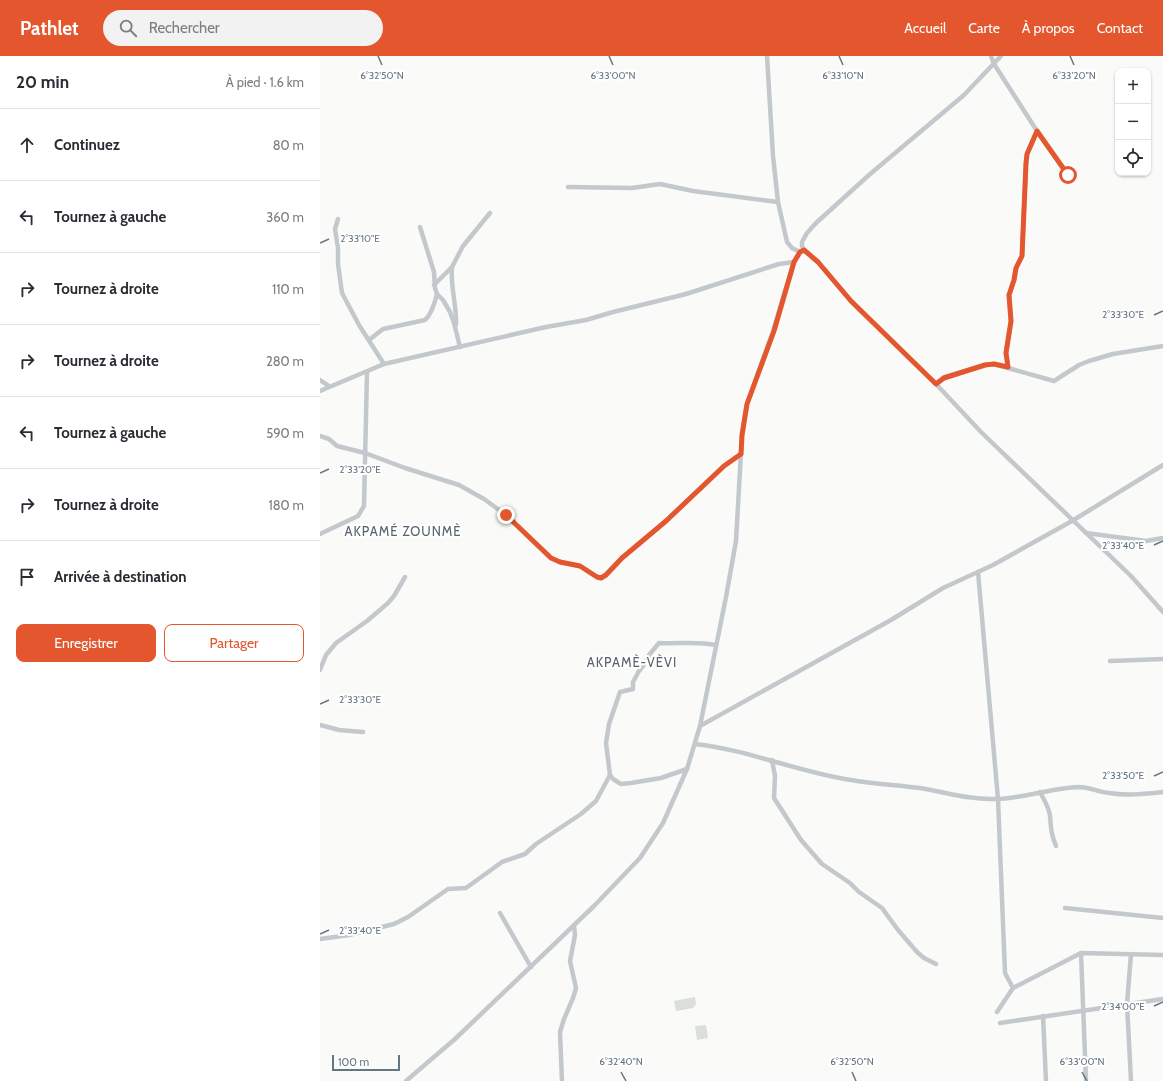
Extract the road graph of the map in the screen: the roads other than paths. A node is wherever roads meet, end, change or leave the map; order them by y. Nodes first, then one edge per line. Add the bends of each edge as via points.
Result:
1 (767, 56) edge
2 (991, 56) edge
3 (1001, 56) edge
4 (994, 64) junction
5 (1037, 131) junction
6 (1068, 175) dead end
7 (568, 187) dead end
8 (778, 202) junction
9 (490, 213) dead end
10 (338, 219) dead end
11 (420, 227) dead end
12 (802, 251) junction
13 (794, 262) junction
14 (452, 267) junction
15 (434, 285) junction
16 (437, 294) junction
17 (456, 329) junction
18 (369, 340) junction
19 (1163, 346) edge
20 (460, 348) junction
21 (384, 364) junction
22 (1008, 367) junction
23 (367, 372) junction
24 (320, 380) edge
25 (936, 384) junction
26 (329, 386) junction
27 (320, 391) edge
28 (320, 436) edge
29 (364, 453) junction
30 (741, 454) junction
31 (1163, 465) edge
32 (1072, 521) junction
33 (1086, 533) junction
34 (320, 534) edge
35 (1163, 538) edge
36 (978, 572) junction
37 (405, 577) dead end
38 (1163, 612) edge
39 (716, 645) junction
40 (1163, 659) edge
41 (1110, 661) dead end
42 (320, 670) edge
43 (320, 725) edge
44 (700, 726) junction
45 (363, 732) dead end
46 (695, 744) junction
47 (772, 760) junction
48 (687, 769) junction
49 (610, 775) junction
50 (1040, 792) junction
51 (1163, 792) edge
52 (998, 799) junction
53 (1056, 846) dead end
54 (1065, 908) dead end
55 (500, 913) dead end
56 (1163, 918) edge
57 (574, 926) junction
58 (320, 939) edge
59 (1080, 953) junction
60 (1131, 954) junction
61 (1163, 955) edge
62 (936, 964) dead end
63 (531, 967) junction
64 (1013, 988) junction
65 (1163, 999) edge
66 (1127, 1004) junction
67 (1082, 1010) junction
68 (998, 1012) dead end
69 (1043, 1016) junction
70 (1000, 1023) dead end
71 (406, 1081) edge
72 (562, 1081) edge
73 (1046, 1081) edge
74 (1086, 1081) edge
75 (1131, 1081) edge

1 - 8 street via 772,156
2 - 4 street
3 - 4 street
4 - 5 street
4 - 12 street via 964,95 816,223 802,242
5 - 6 street
5 - 22 street via 1027,154 1022,256 1009,295 1011,321 1006,353
7 - 8 street via 632,188 660,184
8 - 12 street via 787,242 792,248
9 - 14 street via 463,246
10 - 18 street via 335,229 342,293
11 - 15 street via 434,272
12 - 13 street
12 - 25 street via 818,262 851,301
13 - 20 street via 779,264 686,294 586,320
13 - 30 street via 774,331 747,404
14 - 15 street
14 - 17 street
15 - 16 street
16 - 17 street via 450,312
16 - 18 street via 428,318 383,329
17 - 20 street
18 - 21 street
19 - 22 street via 1113,354 1089,361 1054,381
20 - 21 street
21 - 23 street
22 - 25 street via 985,365 944,378
23 - 26 street
23 - 29 street
24 - 26 street
25 - 32 street
26 - 27 street
28 - 29 street via 337,446
29 - 30 street via 459,485 484,498 506,515 551,558 580,566 601,578 724,466
29 - 34 street via 362,511 358,516
30 - 39 street via 736,542
31 - 32 street
32 - 33 street
32 - 36 street
33 - 35 street via 1146,541
33 - 38 street via 1131,576
36 - 44 street via 943,588 891,620
36 - 52 street
37 - 42 street via 388,603 336,644 326,655
39 - 44 street
39 - 49 street via 694,642 659,643 649,655 638,671 633,689 620,692 612,715 606,743
40 - 41 street
43 - 45 street
44 - 46 street
46 - 47 street
46 - 48 street
47 - 52 street via 852,780
47 - 62 street via 775,776 774,798 801,840 822,864 882,908 917,952
48 - 49 street via 660,778 625,784
48 - 57 street via 663,823 651,843 625,875
49 - 58 street via 596,800 581,814 525,854 502,862 466,888 448,889 394,924
50 - 51 street via 1082,787 1125,795
50 - 52 street
50 - 53 street via 1048,807 1050,830
52 - 64 street via 1005,973
54 - 56 street
55 - 63 street
57 - 63 street
57 - 72 street via 575,935 570,961 576,988 560,1032
59 - 60 street
59 - 64 street
59 - 67 street
60 - 61 street
60 - 66 street
63 - 71 street
64 - 68 street
65 - 66 street
66 - 67 street
66 - 75 street
67 - 69 street
67 - 74 street
69 - 70 street
69 - 73 street

